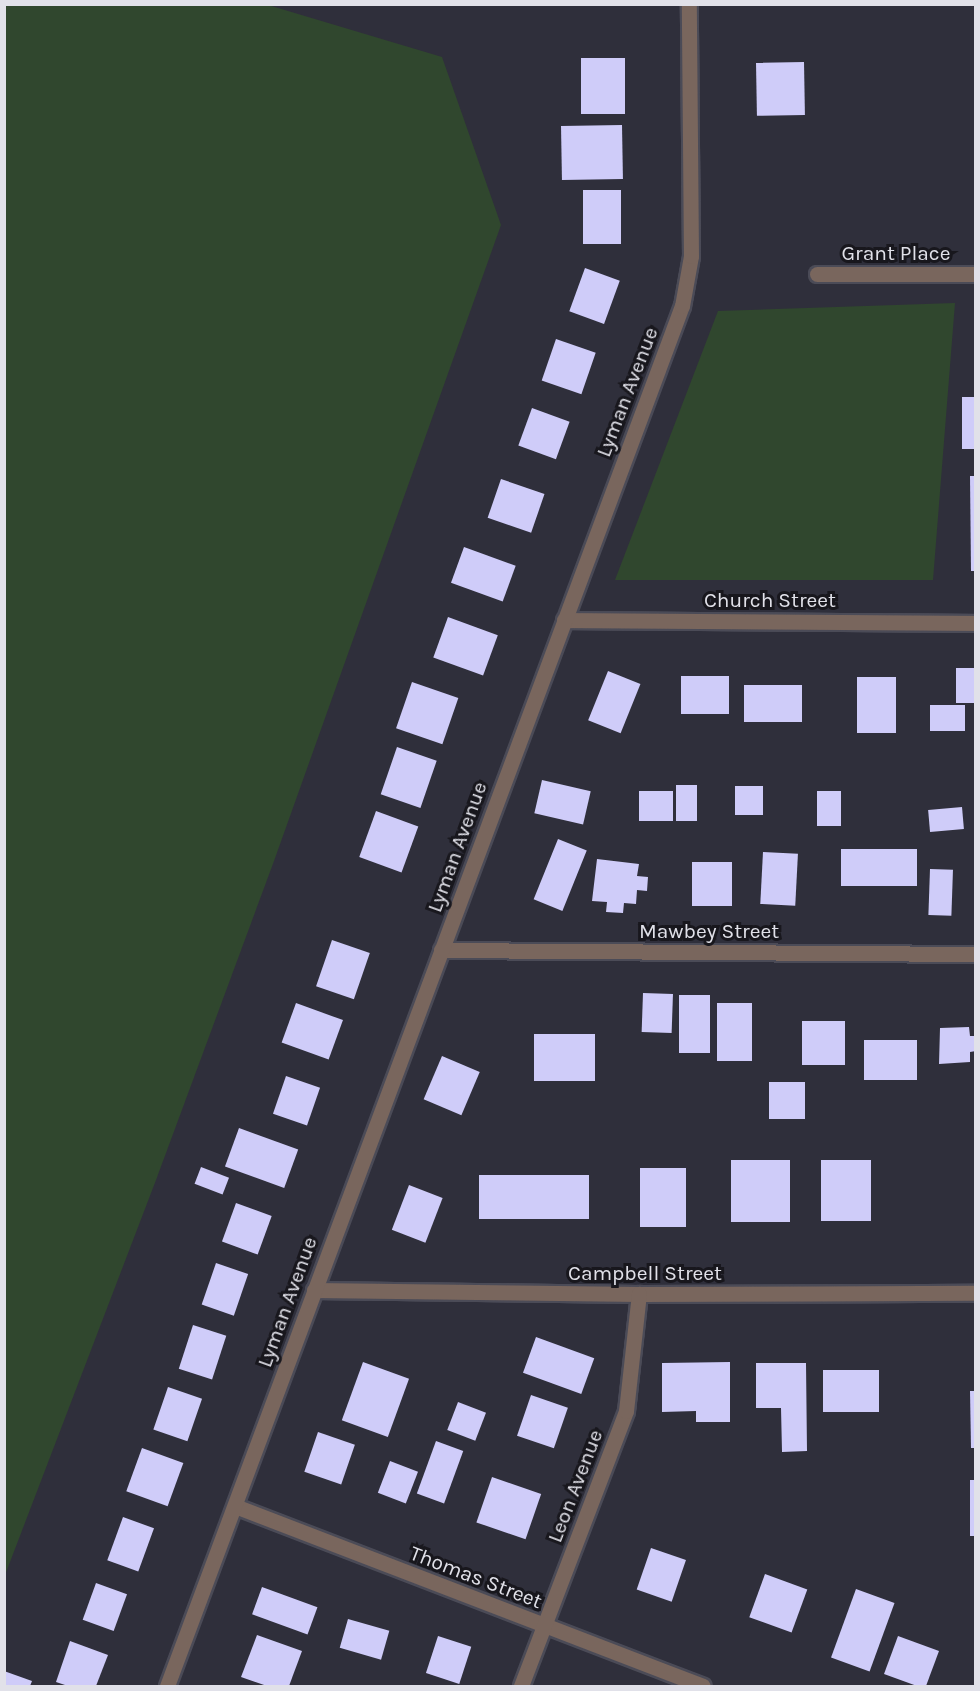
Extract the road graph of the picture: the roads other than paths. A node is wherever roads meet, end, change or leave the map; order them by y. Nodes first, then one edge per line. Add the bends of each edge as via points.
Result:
1 (689, 4) edge
2 (817, 274) dead end
3 (975, 274) edge
4 (564, 620) junction
5 (975, 623) edge
6 (441, 950) junction
7 (975, 954) edge
8 (314, 1290) junction
9 (975, 1293) edge
10 (639, 1294) junction
11 (235, 1506) junction
12 (544, 1626) junction
13 (166, 1686) edge
14 (521, 1686) edge
15 (703, 1686) edge

1 - 4 street, Lyman Avenue via 691,256 687,290
2 - 3 street, Grant Place
4 - 5 street, Church Street
4 - 6 street, Lyman Avenue
6 - 7 street, Mawbey Street
6 - 8 street, Lyman Avenue
8 - 10 street, Campbell Street
8 - 11 street, Lyman Avenue
9 - 10 street, Campbell Street
10 - 12 street, Leon Avenue via 626,1411
11 - 12 street, Thomas Street
11 - 13 street, Lyman Avenue
12 - 14 street, Leon Avenue
12 - 15 street, Thomas Street

